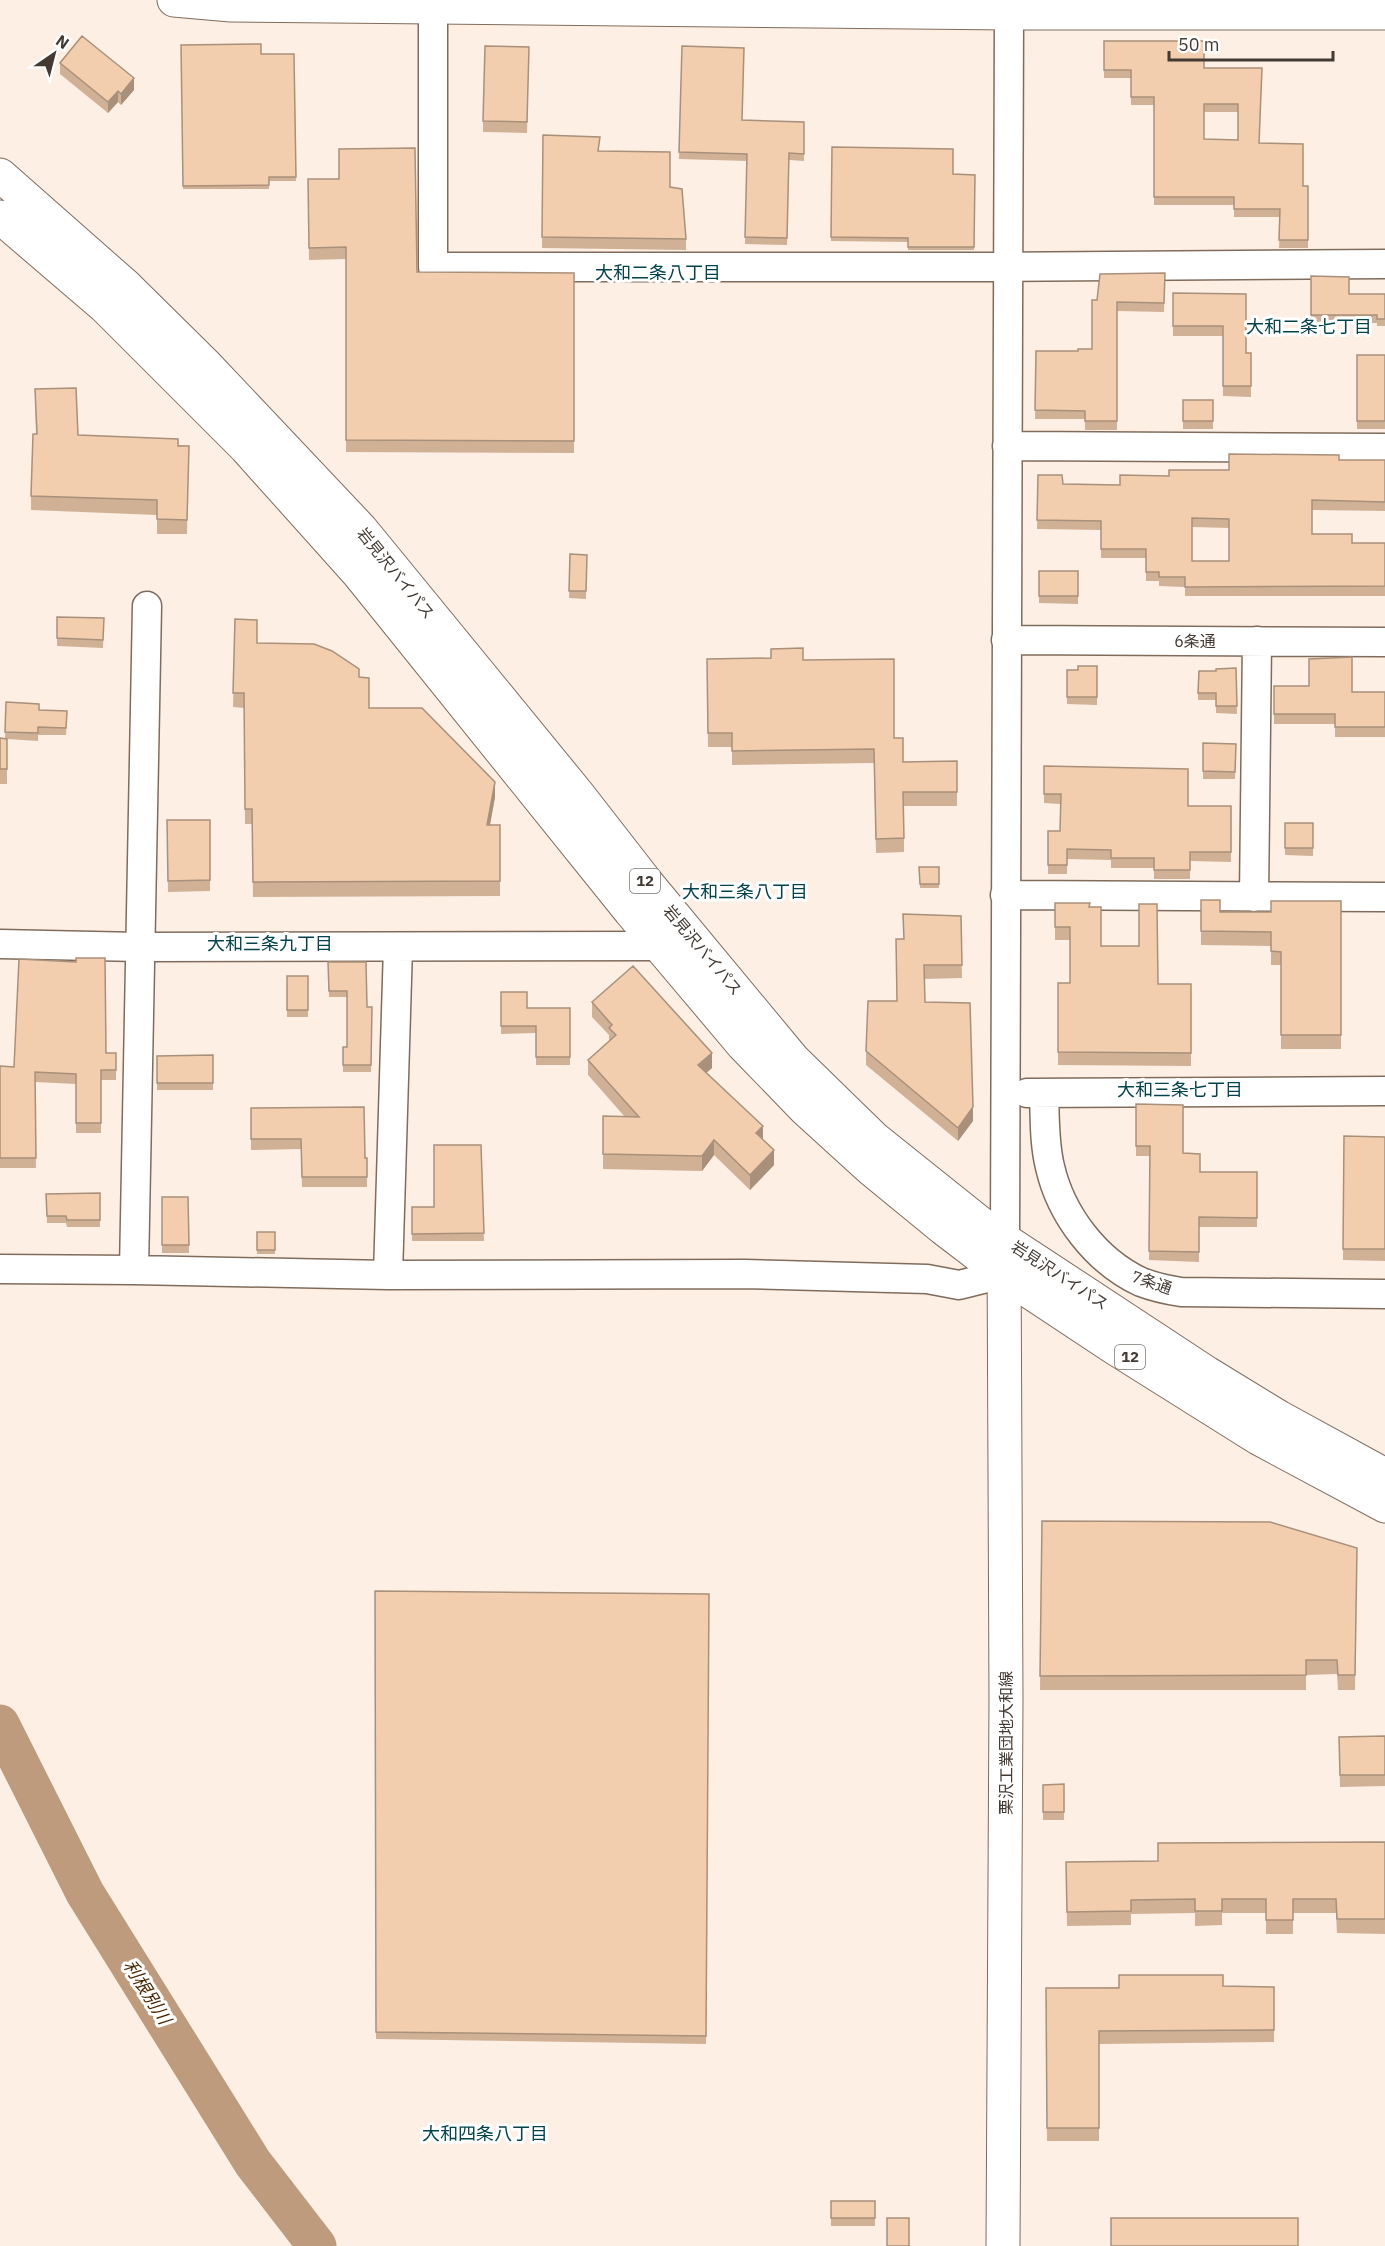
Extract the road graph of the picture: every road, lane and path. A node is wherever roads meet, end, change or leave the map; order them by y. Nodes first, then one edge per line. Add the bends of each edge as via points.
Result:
1 (174, 0) edge
2 (972, 6) edge
3 (1170, 6) edge
4 (433, 7) junction
5 (1302, 7) edge
6 (1009, 13) junction
7 (1385, 13) edge
8 (0, 175) edge
9 (0, 217) edge
10 (1385, 264) edge
11 (1008, 267) junction
12 (1006, 446) junction
13 (1385, 448) edge
14 (147, 606) dead end
15 (1006, 640) junction
16 (1257, 641) junction
17 (1385, 642) edge
18 (1005, 895) junction
19 (1254, 897) junction
20 (1385, 897) edge
21 (0, 944) edge
22 (398, 946) junction
23 (659, 946) junction
24 (139, 947) junction
25 (1385, 1091) edge
26 (1005, 1092) junction
27 (1044, 1094) junction
28 (1005, 1239) junction
29 (0, 1269) edge
30 (134, 1270) junction
31 (1003, 1274) junction
32 (388, 1275) junction
33 (1385, 1294) edge
34 (1385, 1475) edge
35 (1385, 1506) edge
36 (1003, 2246) edge

1 - 4 main road via 231,5
2 - 4 main road
2 - 6 main road
3 - 5 main road
3 - 6 main road
4 - 11 street via 433,267
5 - 7 main road
6 - 11 street
8 - 28 main road, 岩見沢バイパス / 12 via 126,285 361,529 793,1059 874,1139
9 - 23 main road, 岩見沢バイパス / 12 via 105,307 246,448 371,589
10 - 11 street
11 - 12 street
12 - 13 street
12 - 15 street
14 - 24 street
15 - 16 street, 6条通
15 - 18 street
16 - 17 street, 6条通
16 - 19 street
18 - 19 street
18 - 26 street
19 - 20 street
21 - 24 street
22 - 23 street
22 - 24 street
22 - 32 street
23 - 31 main road, 岩見沢バイパス / 12 via 743,1045 804,1108 881,1178
24 - 30 street
25 - 27 street
26 - 27 street
26 - 28 street
27 - 33 street, 7条通 via 1050,1167 1063,1201 1088,1241 1124,1273 1181,1292
28 - 31 main road, 栗沢工業団地大和線
28 - 34 main road, 岩見沢バイパス / 12 via 1218,1380
29 - 30 street
30 - 32 street
31 - 32 street via 959,1285 927,1279 744,1274
31 - 35 main road, 岩見沢バイパス / 12 via 1258,1438
31 - 36 main road, 栗沢工業団地大和線

